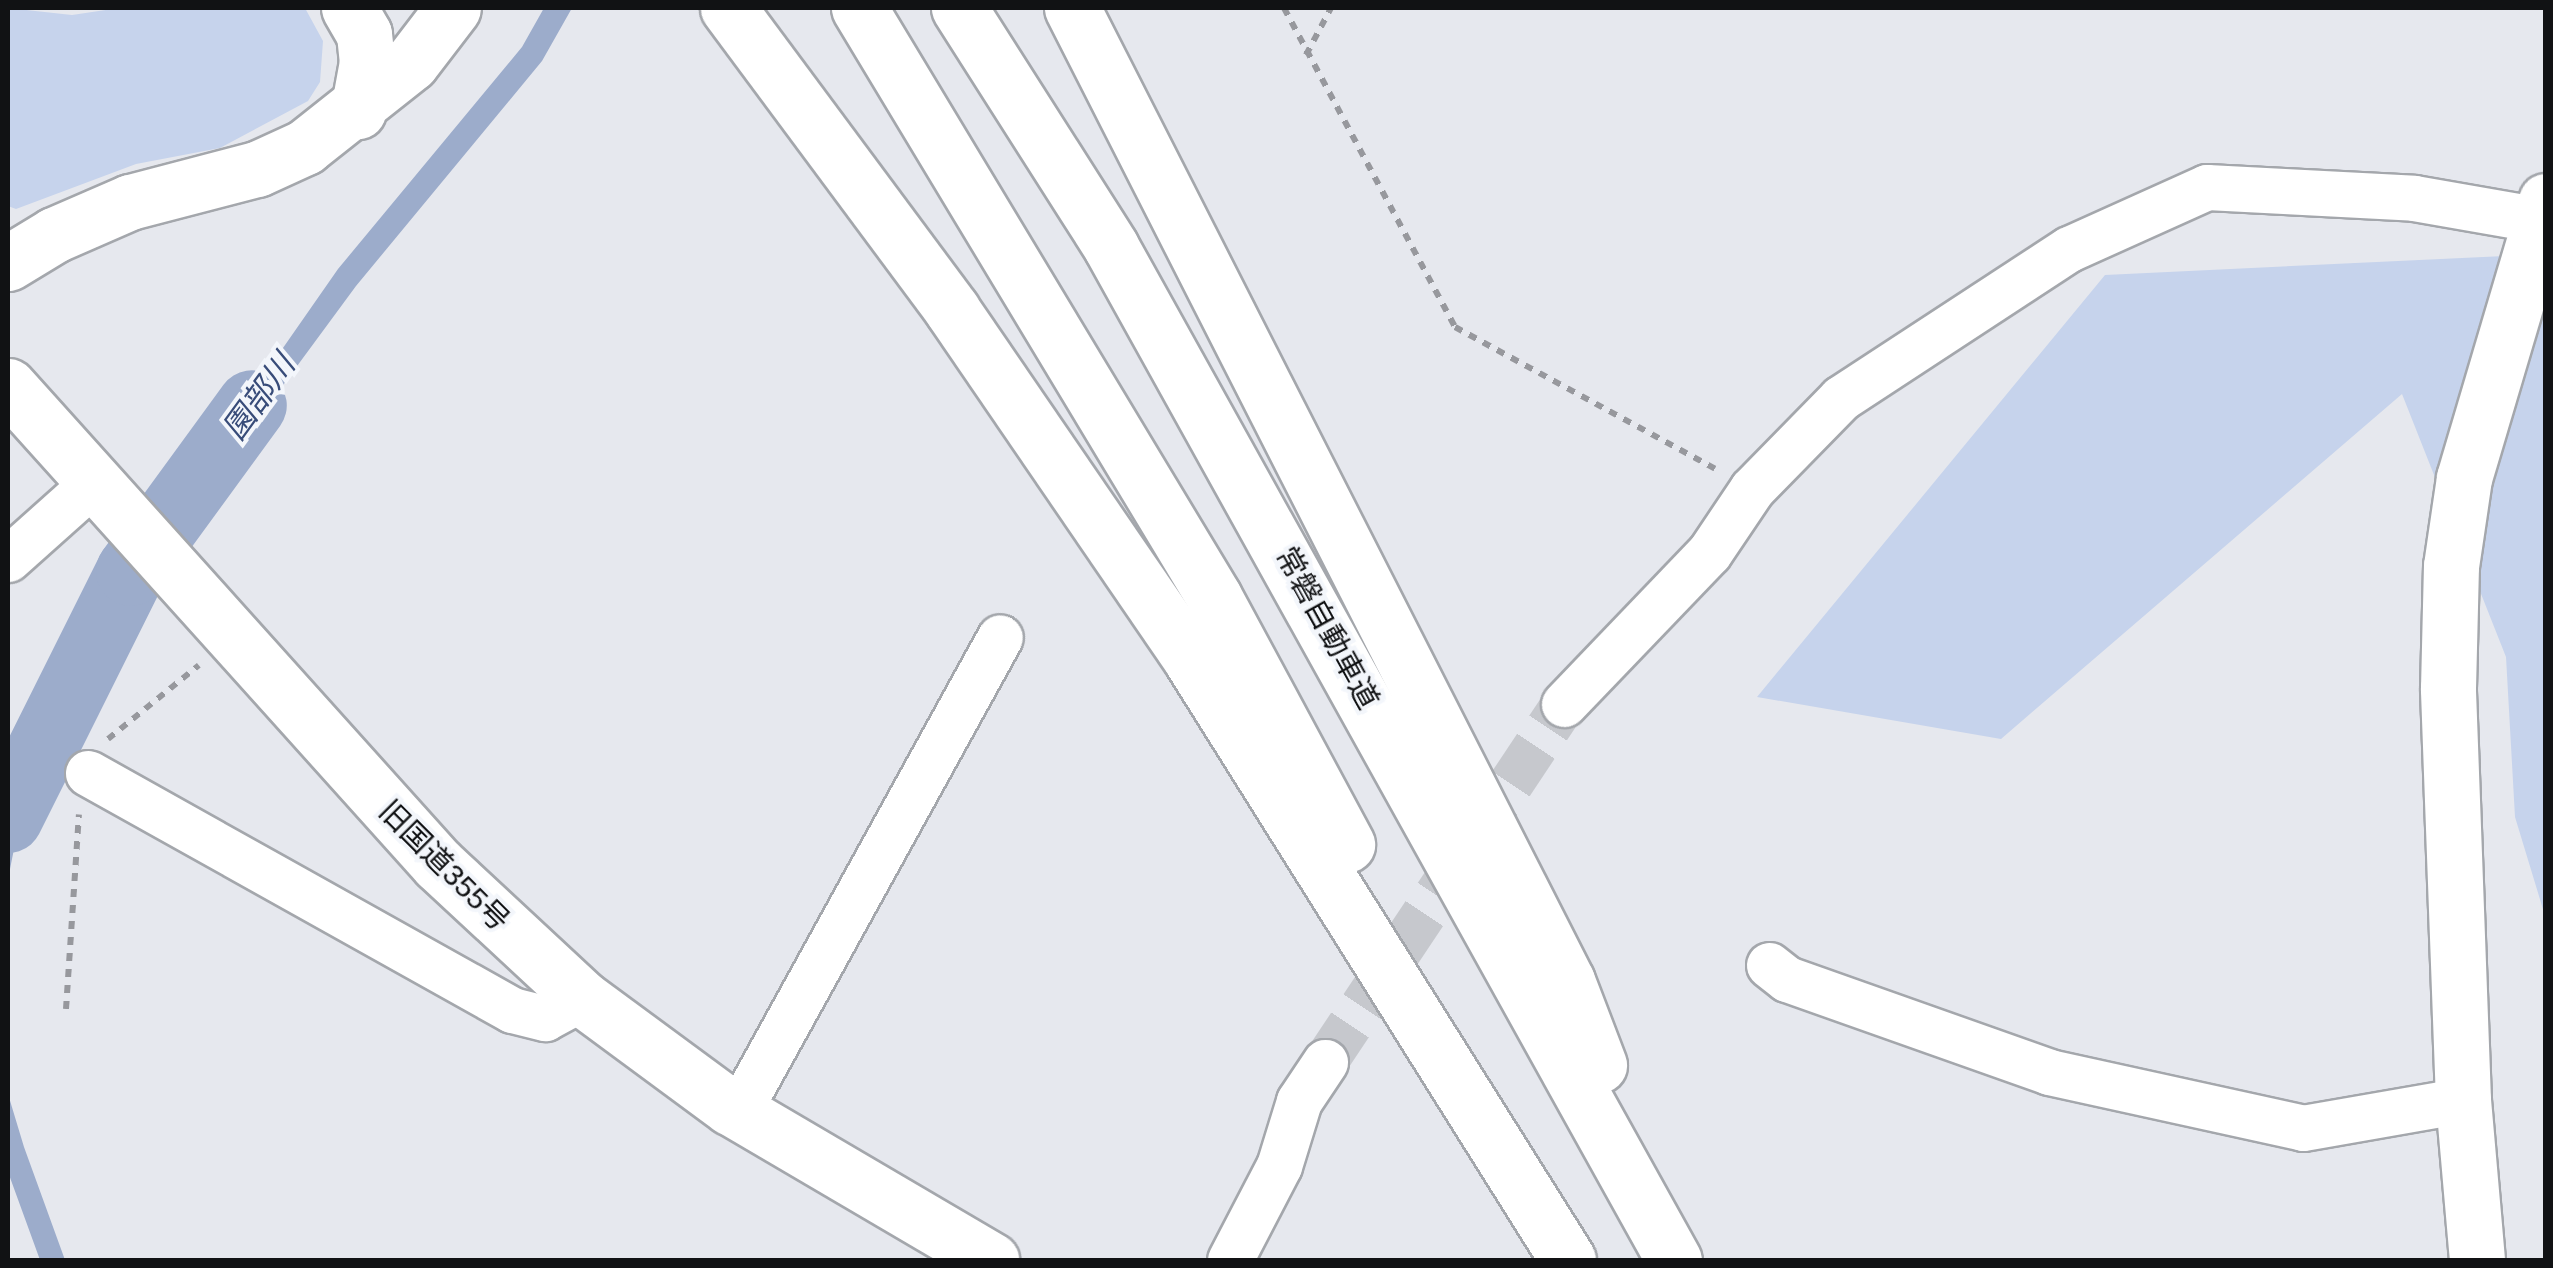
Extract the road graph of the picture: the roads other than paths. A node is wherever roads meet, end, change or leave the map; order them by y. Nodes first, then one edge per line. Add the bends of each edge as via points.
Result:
1 (349, 8) edge
2 (728, 8) edge
3 (859, 8) edge
4 (959, 8) edge
5 (1072, 8) edge
6 (450, 9) edge
7 (358, 112) junction
8 (2543, 210) edge
9 (8, 264) edge
10 (8, 386) edge
11 (104, 498) junction
12 (8, 559) edge
13 (1000, 637) dead end
14 (1564, 704) tunnel mouth
15 (88, 773) dead end
16 (1769, 966) dead end
17 (582, 998) junction
18 (1325, 1062) tunnel mouth
19 (2463, 1100) junction
20 (738, 1112) junction
21 (978, 1254) edge
22 (1671, 1254) edge
23 (1230, 1260) edge
24 (1569, 1260) edge
25 (2476, 1260) edge

1 - 7 main road via 364,34 367,62
2 - 24 main road via 952,310 1192,660
3 - 24 main road via 1214,597
4 - 22 main road, 常磐自動車道 via 1140,298
5 - 22 main road via 1567,980
6 - 7 main road via 411,62
7 - 9 main road via 257,169 130,202 54,234
8 - 14 street via 2335,190 2207,187 2069,249 1841,398 1752,490 1709,554
8 - 19 main road via 2464,478 2451,566 2448,688
10 - 11 main road, 旧国道355号
11 - 12 street
11 - 17 main road, 旧国道355号 via 438,864
13 - 20 street
15 - 17 street via 512,1010 546,1018
16 - 19 street via 2049,1072 2302,1128
17 - 20 main road, 旧国道355号
18 - 23 street via 1299,1101 1279,1166
19 - 25 main road
20 - 21 main road, 旧国道355号

